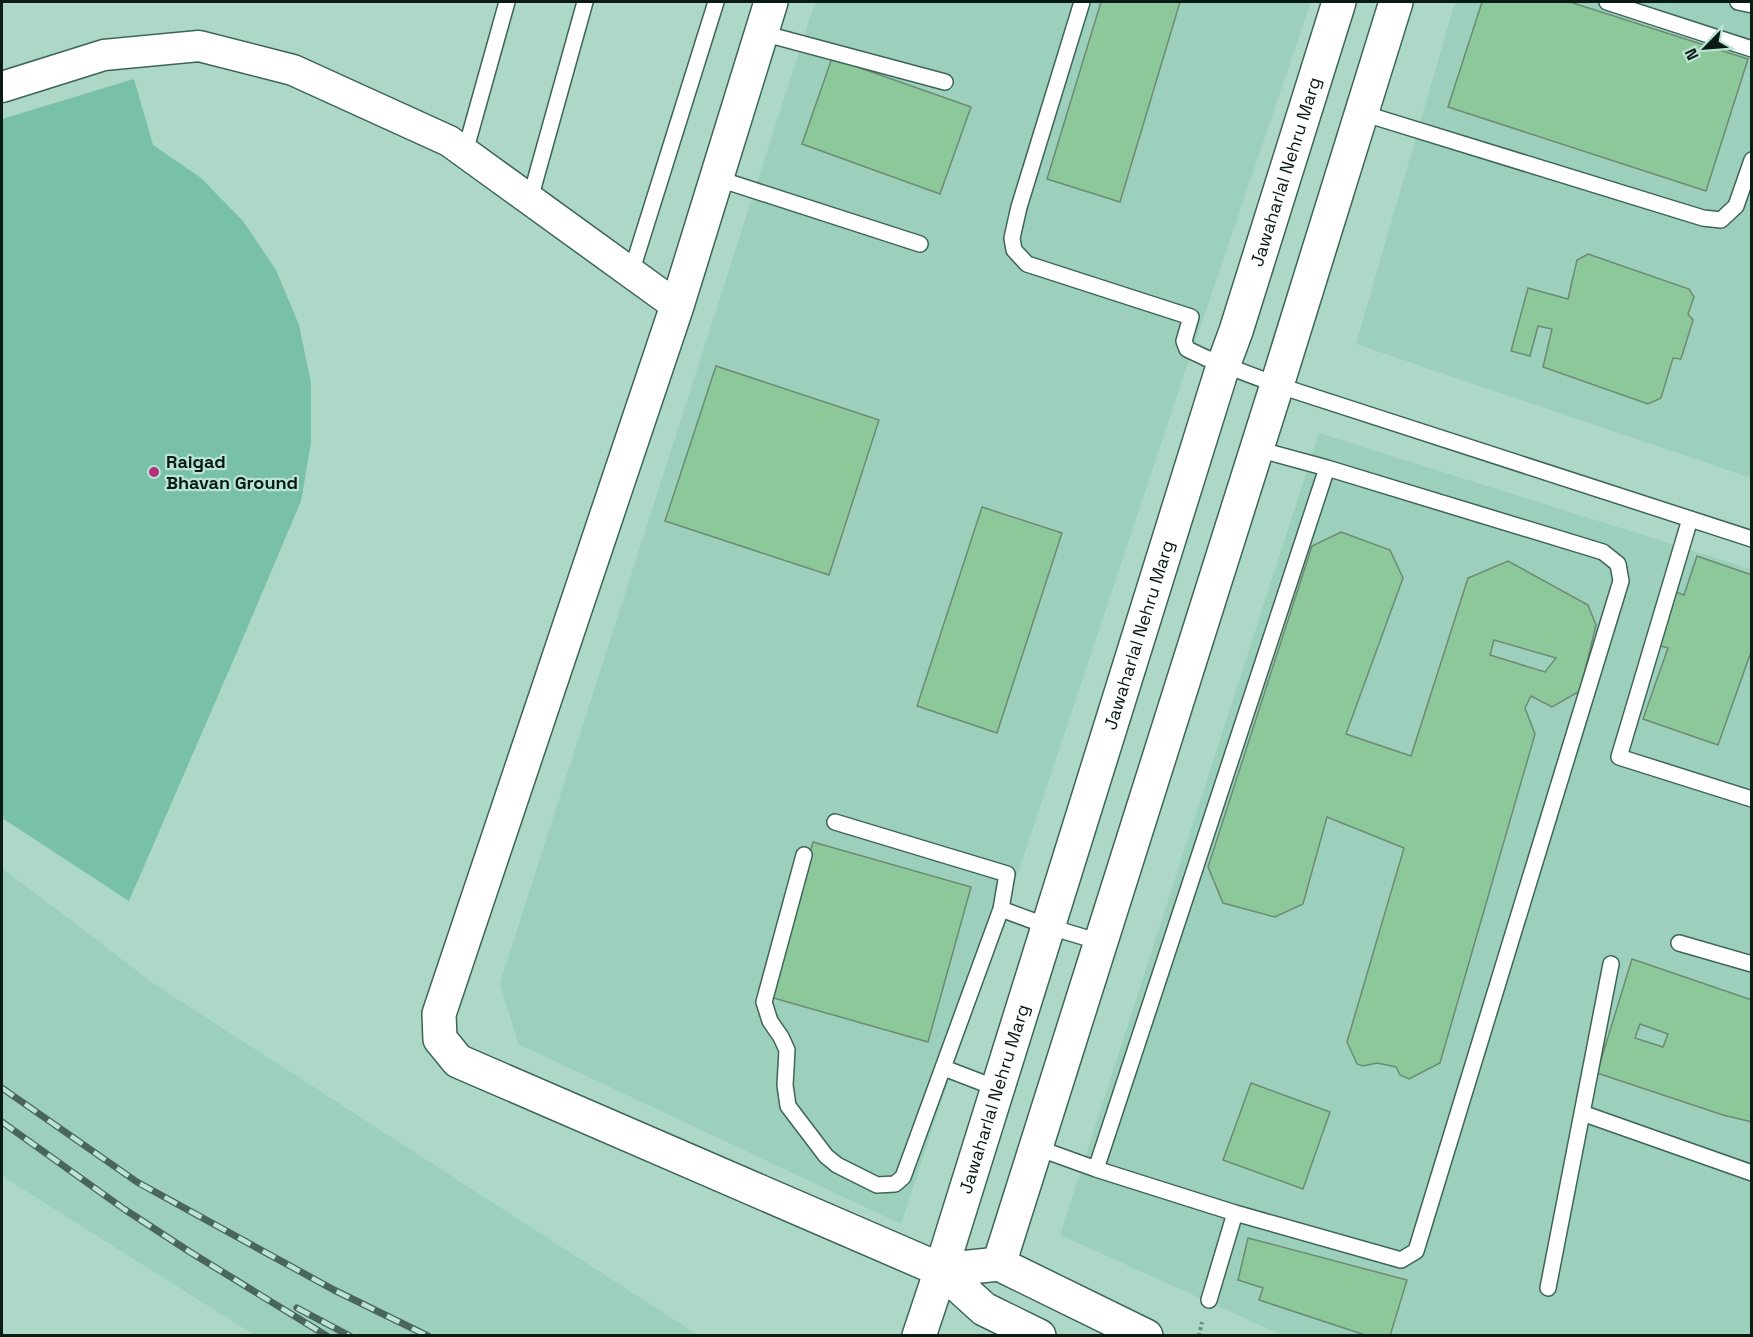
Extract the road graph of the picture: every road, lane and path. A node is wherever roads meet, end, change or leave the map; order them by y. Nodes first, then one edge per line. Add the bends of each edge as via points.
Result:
1 (507, 2) edge
2 (585, 2) edge
3 (716, 2) edge
4 (771, 2) edge
5 (1082, 2) edge
6 (1339, 2) edge
7 (1396, 2) edge
8 (1607, 2) edge
9 (1738, 2) edge
10 (1752, 5) edge
11 (762, 33) junction
12 (1752, 49) edge
13 (945, 82) dead end
14 (2, 87) edge
15 (1362, 113) junction
16 (465, 152) junction
17 (1752, 160) edge
18 (716, 177) junction
19 (530, 199) junction
20 (920, 244) dead end
21 (631, 273) junction
22 (677, 306) junction
23 (1223, 366) junction
24 (1277, 385) junction
25 (1257, 449) junction
26 (1328, 468) junction
27 (1690, 519) junction
28 (1752, 539) edge
29 (1752, 800) edge
30 (835, 822) dead end
31 (804, 855) dead end
32 (1001, 909) junction
33 (1047, 926) junction
34 (1100, 942) junction
35 (1679, 943) dead end
36 (1611, 964) dead end
37 (1752, 964) edge
38 (944, 1068) junction
39 (996, 1088) junction
40 (1582, 1113) junction
41 (1035, 1148) junction
42 (1096, 1169) junction
43 (1752, 1173) edge
44 (1235, 1213) junction
45 (999, 1264) junction
46 (940, 1270) junction
47 (1548, 1288) dead end
48 (1209, 1300) dead end
49 (980, 1322) edge
50 (919, 1335) edge
51 (1040, 1335) edge
52 (1146, 1335) edge

1 - 16 lane
2 - 19 lane
3 - 21 lane
4 - 11 street
5 - 23 lane via 1019,207 1012,238 1014,250 1027,264 1191,317 1184,341 1187,349
6 - 23 street, Jawaharlal Nehru Marg
7 - 15 street
8 - 12 lane
9 - 10 lane
11 - 13 lane
11 - 18 street
14 - 16 street via 104,55 199,46 293,70 449,141
15 - 17 lane via 1703,218 1721,220 1736,206
15 - 24 street
16 - 19 street
18 - 20 lane
18 - 22 street
19 - 21 street
21 - 22 street
22 - 46 street via 439,1014 440,1039 458,1061
23 - 24 lane
23 - 33 street, Jawaharlal Nehru Marg
24 - 25 street
24 - 27 lane
25 - 26 lane
25 - 34 street
26 - 42 lane
26 - 44 lane via 1604,552 1618,564 1622,581 1416,1251 1401,1260
27 - 28 lane
27 - 29 lane via 1619,757
30 - 32 lane via 1007,873
31 - 38 lane via 764,1002 787,1050 788,1106 837,1165 877,1185 895,1184 903,1177
32 - 33 lane
32 - 38 lane
33 - 34 lane
33 - 39 street, Jawaharlal Nehru Marg
34 - 41 street
35 - 37 lane
36 - 40 lane
38 - 39 lane
39 - 46 street, Jawaharlal Nehru Marg
40 - 43 lane
40 - 47 lane
41 - 42 lane
41 - 45 street
42 - 44 lane
44 - 48 lane
45 - 46 street
45 - 49 street
45 - 52 street
46 - 49 street
46 - 50 street, Jawaharlal Nehru Marg
49 - 51 street

